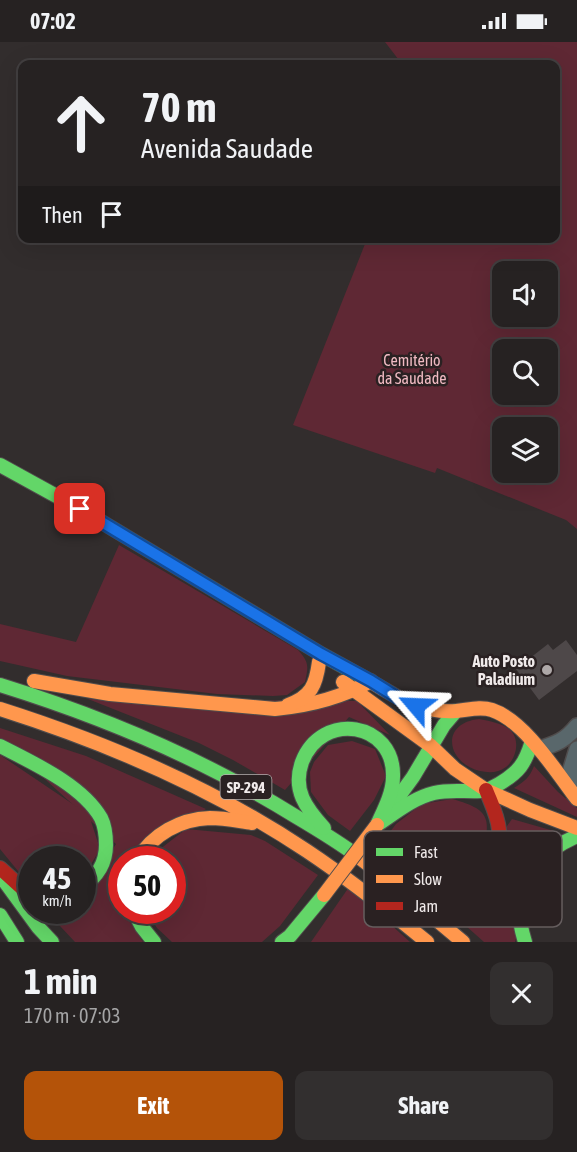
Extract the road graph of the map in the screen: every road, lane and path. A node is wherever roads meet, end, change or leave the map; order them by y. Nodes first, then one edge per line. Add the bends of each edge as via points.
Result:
1 (0, 465) edge
2 (278, 628) junction
3 (320, 662) junction
4 (0, 675) edge
5 (371, 681) junction
6 (0, 685) edge
7 (355, 691) junction
8 (376, 707) junction
9 (0, 709) edge
10 (275, 709) junction
11 (456, 711) junction
12 (577, 726) edge
13 (535, 745) junction
14 (0, 746) edge
15 (431, 746) junction
16 (577, 749) edge
17 (413, 777) junction
18 (486, 790) junction
19 (576, 798) edge
20 (377, 825) junction
21 (577, 828) edge
22 (277, 831) junction
23 (372, 831) edge
24 (500, 831) edge
25 (577, 836) edge
26 (337, 841) junction
27 (562, 841) edge
28 (364, 842) edge
29 (145, 846) edge
30 (364, 861) edge
31 (0, 868) edge
32 (0, 875) edge
33 (96, 875) edge
34 (18, 883) edge
35 (364, 891) edge
36 (324, 895) junction
37 (0, 915) edge
38 (139, 924) edge
39 (409, 927) edge
40 (446, 927) edge
41 (522, 927) edge
42 (17, 942) edge
43 (52, 942) edge
44 (154, 942) edge
45 (282, 942) edge
46 (302, 942) edge
47 (425, 942) edge
48 (464, 942) edge
49 (525, 942) edge

1 - 2 main road
2 - 3 main road
2 - 5 main road
3 - 7 main road
3 - 10 main road via 313,688 296,703
4 - 10 main road via 110,694
5 - 7 main road
5 - 11 main road via 416,706
6 - 26 main road, SP-294 via 156,741
7 - 8 main road
7 - 10 main road via 298,708
8 - 15 main road
8 - 17 main road via 407,748
9 - 22 main road, SP-294 via 118,751 215,796
11 - 13 main road via 491,709 509,718
11 - 15 main road
12 - 13 street via 567,738 552,745
13 - 18 main road via 521,769
13 - 19 main road
14 - 33 main road via 59,779 101,819 107,835 106,856
15 - 17 main road
15 - 18 main road
16 - 19 street via 571,769
17 - 20 main road
18 - 20 main road via 438,792
18 - 21 main road
18 - 24 main road
20 - 23 main road, bridge
20 - 26 main road via 393,782 393,765 386,748 374,736 358,730 328,732 313,742 304,756 298,772 299,787 313,816
22 - 29 main road via 251,823 194,820 174,826
22 - 35 main road, SP-294
25 - 27 main road
26 - 30 main road, SP-294
28 - 36 main road, bridge
31 - 34 main road
32 - 43 main road
36 - 45 main road
36 - 46 main road
37 - 42 main road
38 - 44 main road
39 - 47 main road, SP-294
40 - 48 main road, SP-294
41 - 49 main road

